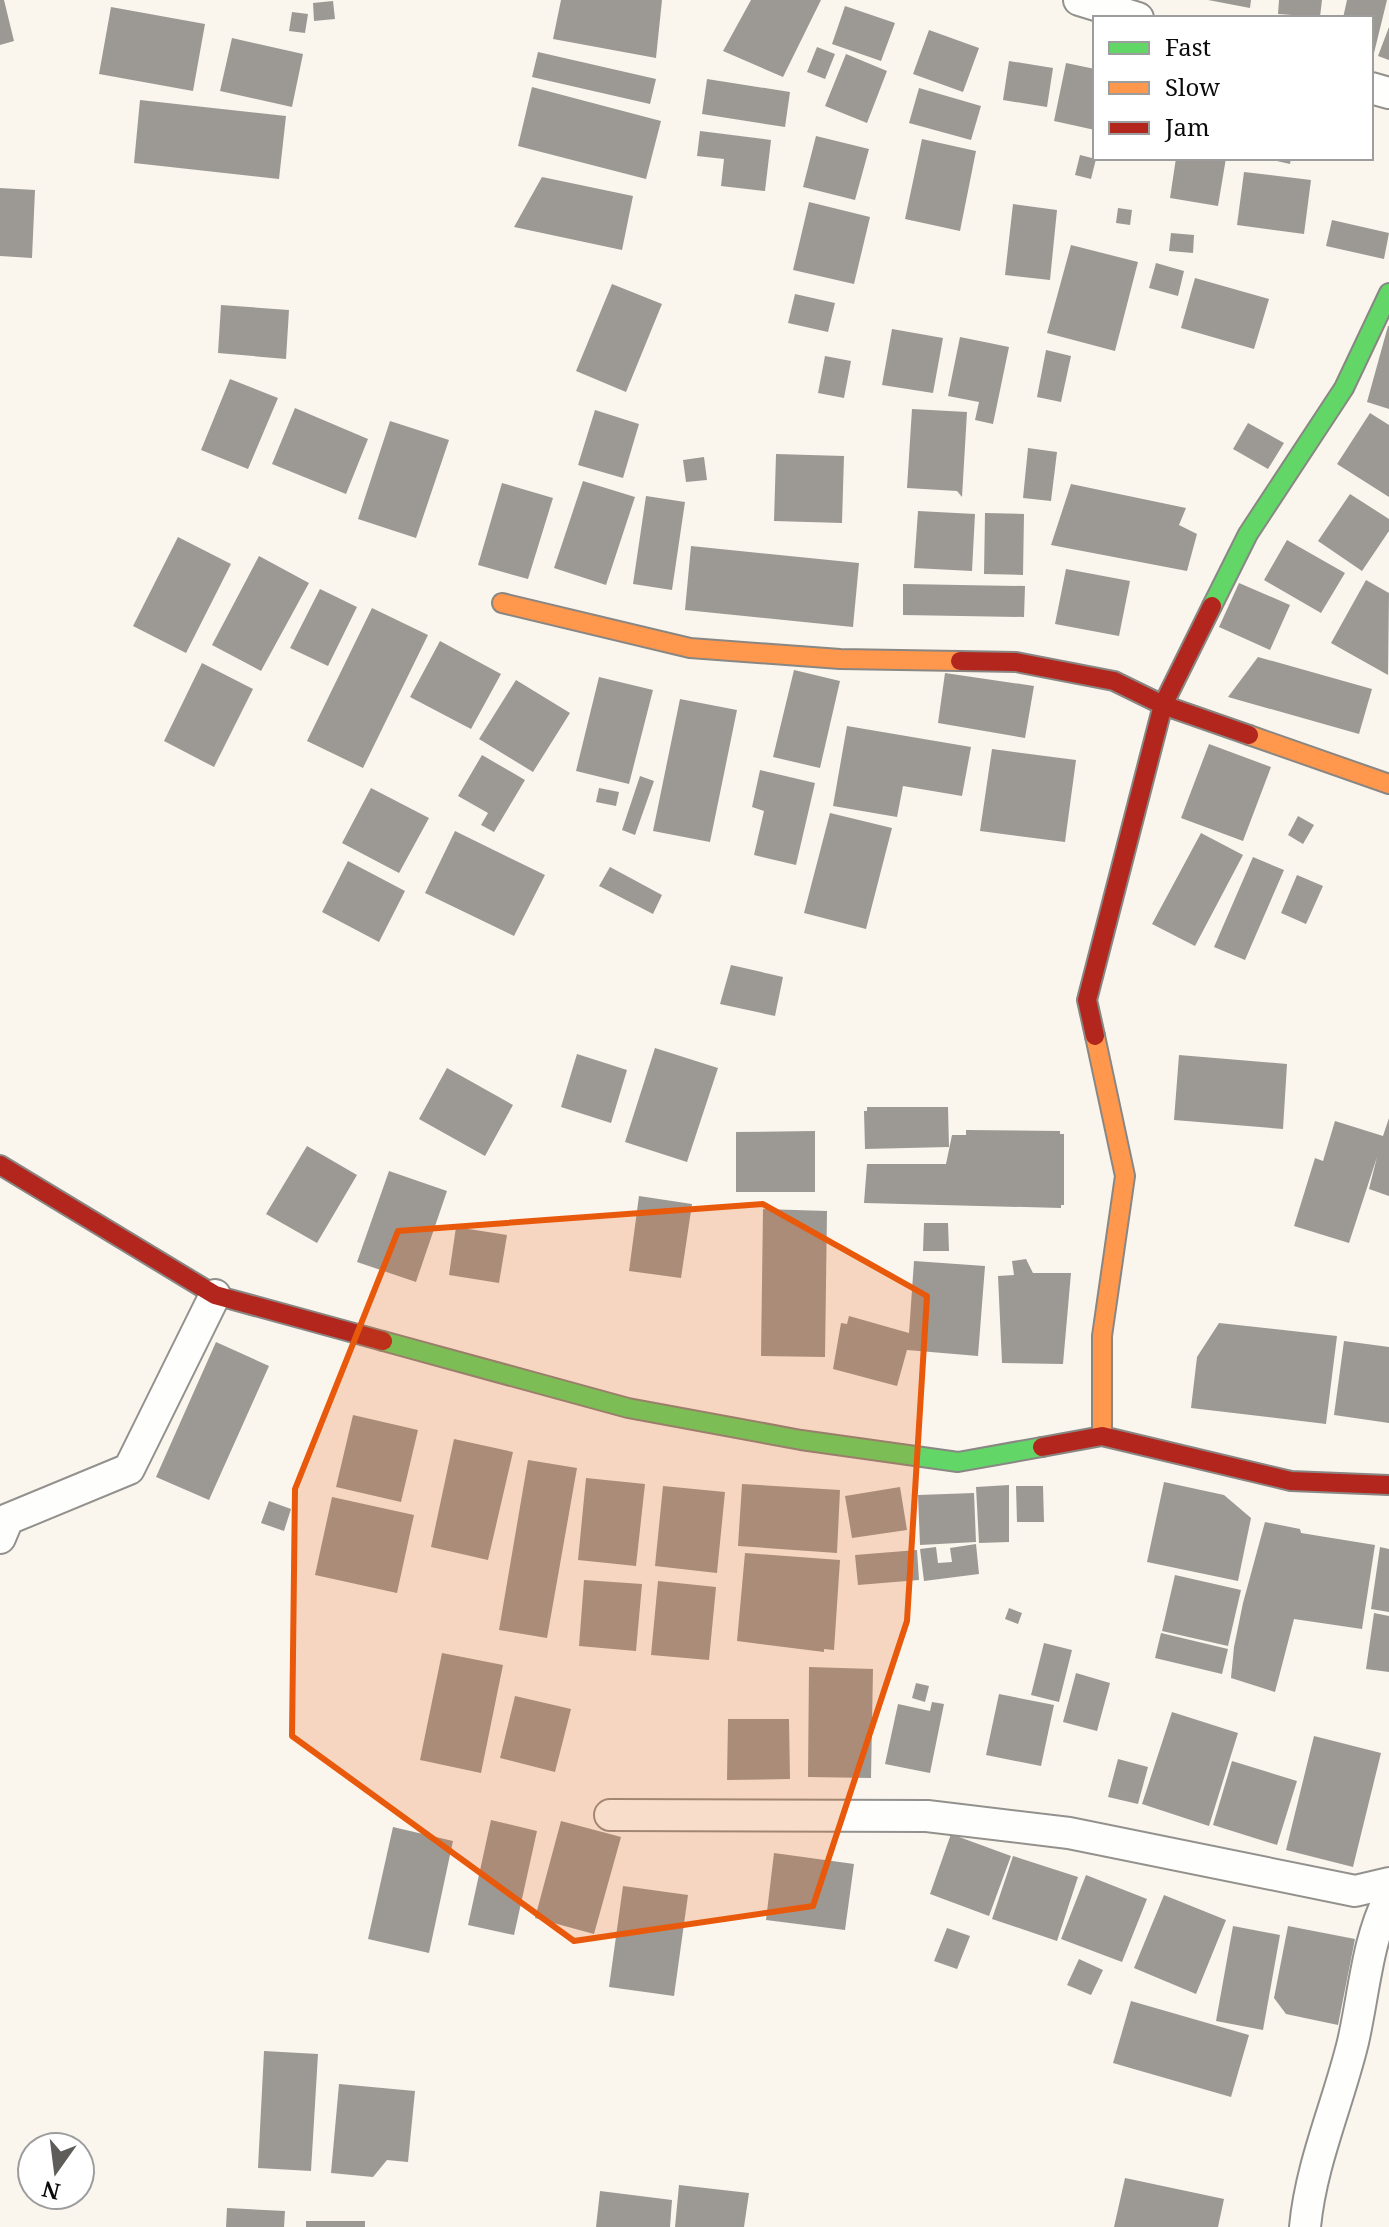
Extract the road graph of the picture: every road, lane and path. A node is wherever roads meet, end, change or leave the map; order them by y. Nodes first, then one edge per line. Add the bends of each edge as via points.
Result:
1 (1079, 0) edge
2 (1131, 16) edge
3 (1389, 293) edge
4 (502, 603) dead end
5 (1163, 705) junction
6 (1389, 784) edge
7 (0, 1165) edge
8 (215, 1295) junction
9 (1102, 1436) junction
10 (1389, 1485) edge
11 (0, 1538) edge
12 (610, 1815) dead end
13 (1389, 1883) edge
14 (1389, 1898) edge
15 (1305, 2227) edge

1 - 2 street
3 - 5 street via 1344,388 1248,534
4 - 5 street via 690,648 840,659 1016,662 1114,681
5 - 6 street
5 - 9 street via 1087,1000 1125,1176 1102,1336
7 - 8 street
8 - 9 street via 628,1408 801,1440 958,1462
8 - 11 street via 129,1469 8,1519
9 - 10 street via 1291,1481
12 - 13 street via 927,1816 1069,1833 1355,1891
14 - 15 street via 1378,1920 1352,2044 1308,2193

